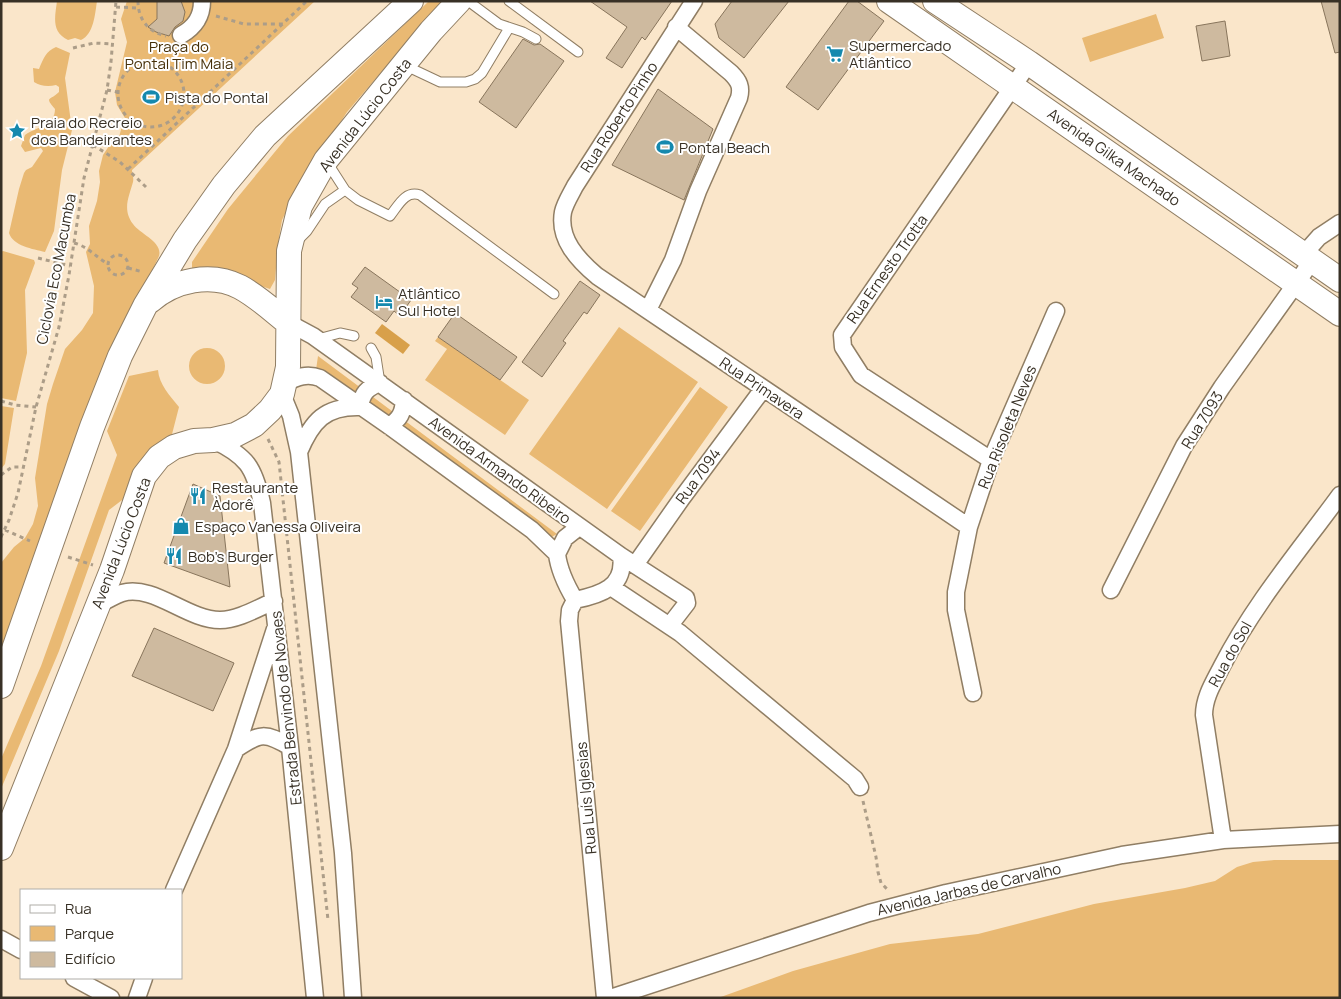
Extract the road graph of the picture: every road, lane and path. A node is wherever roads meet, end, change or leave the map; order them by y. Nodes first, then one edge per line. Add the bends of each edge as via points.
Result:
1 (116, 1) edge
2 (138, 1) edge
3 (298, 1) edge
4 (307, 1) edge
5 (411, 1) edge
6 (459, 1) edge
7 (468, 1) edge
8 (509, 1) edge
9 (694, 1) edge
10 (889, 1) edge
11 (935, 1) edge
12 (202, 6) edge
13 (116, 7) junction
14 (138, 8) junction
15 (300, 8) junction
16 (283, 24) junction
17 (676, 27) junction
18 (509, 28) junction
19 (181, 34) joint
20 (536, 39) dead end
21 (112, 44) junction
22 (73, 48) dead end
23 (578, 52) dead end
24 (1029, 63) junction
25 (404, 65) junction
26 (1012, 87) junction
27 (107, 90) junction
28 (117, 92) junction
29 (167, 123) junction
30 (172, 128) junction
31 (93, 145) junction
32 (326, 160) junction
33 (128, 169) junction
34 (146, 187) dead end
35 (345, 190) junction
36 (1340, 223) edge
37 (566, 238) joint
38 (74, 243) junction
39 (289, 251) junction
40 (38, 258) dead end
41 (1308, 258) junction
42 (108, 264) junction
43 (70, 266) junction
44 (1340, 280) edge
45 (1296, 283) junction
46 (554, 294) dead end
47 (145, 306) junction
48 (648, 310) junction
49 (1056, 311) dead end
50 (1340, 314) edge
51 (287, 322) junction
52 (354, 336) dead end
53 (318, 339) junction
54 (371, 348) dead end
55 (380, 383) junction
56 (284, 388) junction
57 (763, 389) junction
58 (404, 400) junction
59 (1, 401) edge
60 (360, 407) junction
61 (36, 408) junction
62 (259, 420) junction
63 (389, 426) junction
64 (213, 440) junction
65 (299, 452) junction
66 (991, 460) junction
67 (24, 467) junction
68 (1, 475) edge
69 (1340, 495) edge
70 (580, 527) junction
71 (969, 527) junction
72 (1, 537) edge
73 (557, 554) junction
74 (621, 556) junction
75 (635, 565) junction
76 (611, 587) junction
77 (1111, 590) dead end
78 (575, 600) junction
79 (274, 601) junction
80 (98, 605) junction
81 (277, 625) junction
82 (670, 625) junction
83 (1, 686) edge
84 (973, 693) dead end
85 (290, 747) junction
86 (236, 749) junction
87 (860, 787) joint
88 (1340, 834) edge
89 (1223, 840) junction
90 (1, 848) edge
91 (174, 889) edge
92 (907, 903) junction
93 (329, 926) dead end
94 (1, 939) edge
95 (20, 949) edge
96 (76, 979) edge
97 (144, 979) edge
98 (111, 998) edge
99 (137, 998) edge
100 (315, 998) edge
101 (354, 998) edge
102 (605, 998) edge
103 (610, 998) edge

1 - 13 path, Ciclovia Eco Macumba
2 - 14 path
3 - 15 path
4 - 15 path
5 - 47 main road via 265,136 224,185 185,240
6 - 25 main road, Avenida Lúcio Costa
7 - 18 lane
8 - 23 lane
9 - 17 street, Rua Roberto Pinho
10 - 26 main road, Avenida Gilka Machado
11 - 24 main road, Avenida Gilka Machado
12 - 16 path via 244,24
12 - 19 street via 196,23
13 - 14 path
13 - 21 path, Ciclovia Eco Macumba
14 - 19 path via 144,23 156,34
15 - 16 path
16 - 30 path
17 - 37 street, Rua Roberto Pinho via 575,186 563,210
17 - 48 street via 731,73 742,89 698,191 673,260
18 - 20 lane
18 - 25 lane via 482,73 471,81 440,82
21 - 22 path via 94,43
21 - 27 path, Ciclovia Eco Macumba
24 - 26 street, Rua Ernesto Trotta
24 - 41 main road, Avenida Gilka Machado
25 - 32 main road, Avenida Lúcio Costa
26 - 45 main road, Avenida Gilka Machado
26 - 66 street, Rua Ernesto Trotta via 842,335 843,347 861,375
27 - 28 path
27 - 31 path, Ciclovia Eco Macumba
28 - 29 path via 121,110 132,122 148,128
28 - 29 path via 128,69 135,64 148,60 173,69 184,92 180,109
29 - 30 path
30 - 33 path
31 - 33 path
31 - 38 path, Ciclovia Eco Macumba via 84,178
32 - 35 lane
32 - 39 main road, Avenida Lúcio Costa via 300,206
33 - 34 path
35 - 39 lane via 325,204
35 - 46 lane via 390,216 406,196 412,193 420,195
36 - 41 street, Rua 7093 via 1319,237
37 - 48 street, Rua Primavera via 584,265
38 - 42 path via 82,245
38 - 43 path, Ciclovia Eco Macumba
39 - 51 main road, Avenida Lúcio Costa
40 - 43 path
41 - 44 main road, Avenida Gilka Machado
41 - 45 street, Rua 7093
42 - 42 path via 110,272 118,276 128,268 123,256 113,256
43 - 61 path, Ciclovia Eco Macumba via 59,327
45 - 50 main road, Avenida Gilka Machado
45 - 77 street, Rua 7093 via 1184,446
47 - 51 main road via 160,292 176,284 220,280 240,287
47 - 83 main road via 120,356 92,427
48 - 57 street, Rua Primavera
49 - 66 street, Rua Risoleta Neves
51 - 53 street, Avenida Armando Ribeiro
51 - 56 main road, Avenida Lúcio Costa via 288,367
52 - 53 lane via 340,333
53 - 55 street, Avenida Armando Ribeiro
54 - 55 lane via 376,357
55 - 58 street, Avenida Armando Ribeiro
55 - 60 street via 364,392
56 - 60 street, Avenida Armando Ribeiro via 302,376 312,375
56 - 62 main road, Avenida Lúcio Costa via 270,410
56 - 65 street
57 - 71 street, Rua Primavera
57 - 75 street, Rua 7094
58 - 63 street via 400,417
58 - 70 street, Avenida Armando Ribeiro
59 - 61 path
60 - 63 street, Avenida Armando Ribeiro
60 - 65 street via 346,406 322,416 313,424
61 - 67 path, Ciclovia Eco Macumba
62 - 64 main road, Avenida Lúcio Costa via 235,435
62 - 93 path via 280,462
63 - 73 street, Avenida Armando Ribeiro via 532,530
64 - 79 street, Estrada Benvindo de Novaes via 233,449 250,466 258,484
64 - 80 main road, Avenida Lúcio Costa via 174,447 159,457 144,476
65 - 101 street via 343,853
66 - 71 street, Rua Risoleta Neves
67 - 68 path via 12,467
67 - 72 path, Ciclovia Eco Macumba via 18,494
69 - 89 street, Rua do Sol via 1250,618 1206,700 1204,715
70 - 73 street via 565,538
70 - 74 street, Avenida Armando Ribeiro
71 - 84 street, Rua Risoleta Neves via 956,592 956,610
73 - 78 street via 562,576
74 - 75 street, Avenida Armando Ribeiro
74 - 76 street via 621,573
75 - 82 street, Avenida Armando Ribeiro via 687,599
76 - 78 street
76 - 82 street
78 - 102 street, Rua Luís Iglesias via 569,621
79 - 80 street via 221,620 199,615 142,592 120,594
79 - 81 street, Estrada Benvindo de Novaes
80 - 90 main road, Avenida Lúcio Costa
81 - 85 street, Estrada Benvindo de Novaes
81 - 86 street
82 - 87 street via 855,779
85 - 86 street via 270,736 260,736
85 - 100 street, Estrada Benvindo de Novaes
86 - 91 street
87 - 92 path via 881,883
88 - 89 street, Avenida Jarbas de Carvalho
89 - 92 street, Avenida Jarbas de Carvalho via 1122,855
92 - 103 street, Avenida Jarbas de Carvalho
94 - 95 street
96 - 98 street
97 - 99 street

